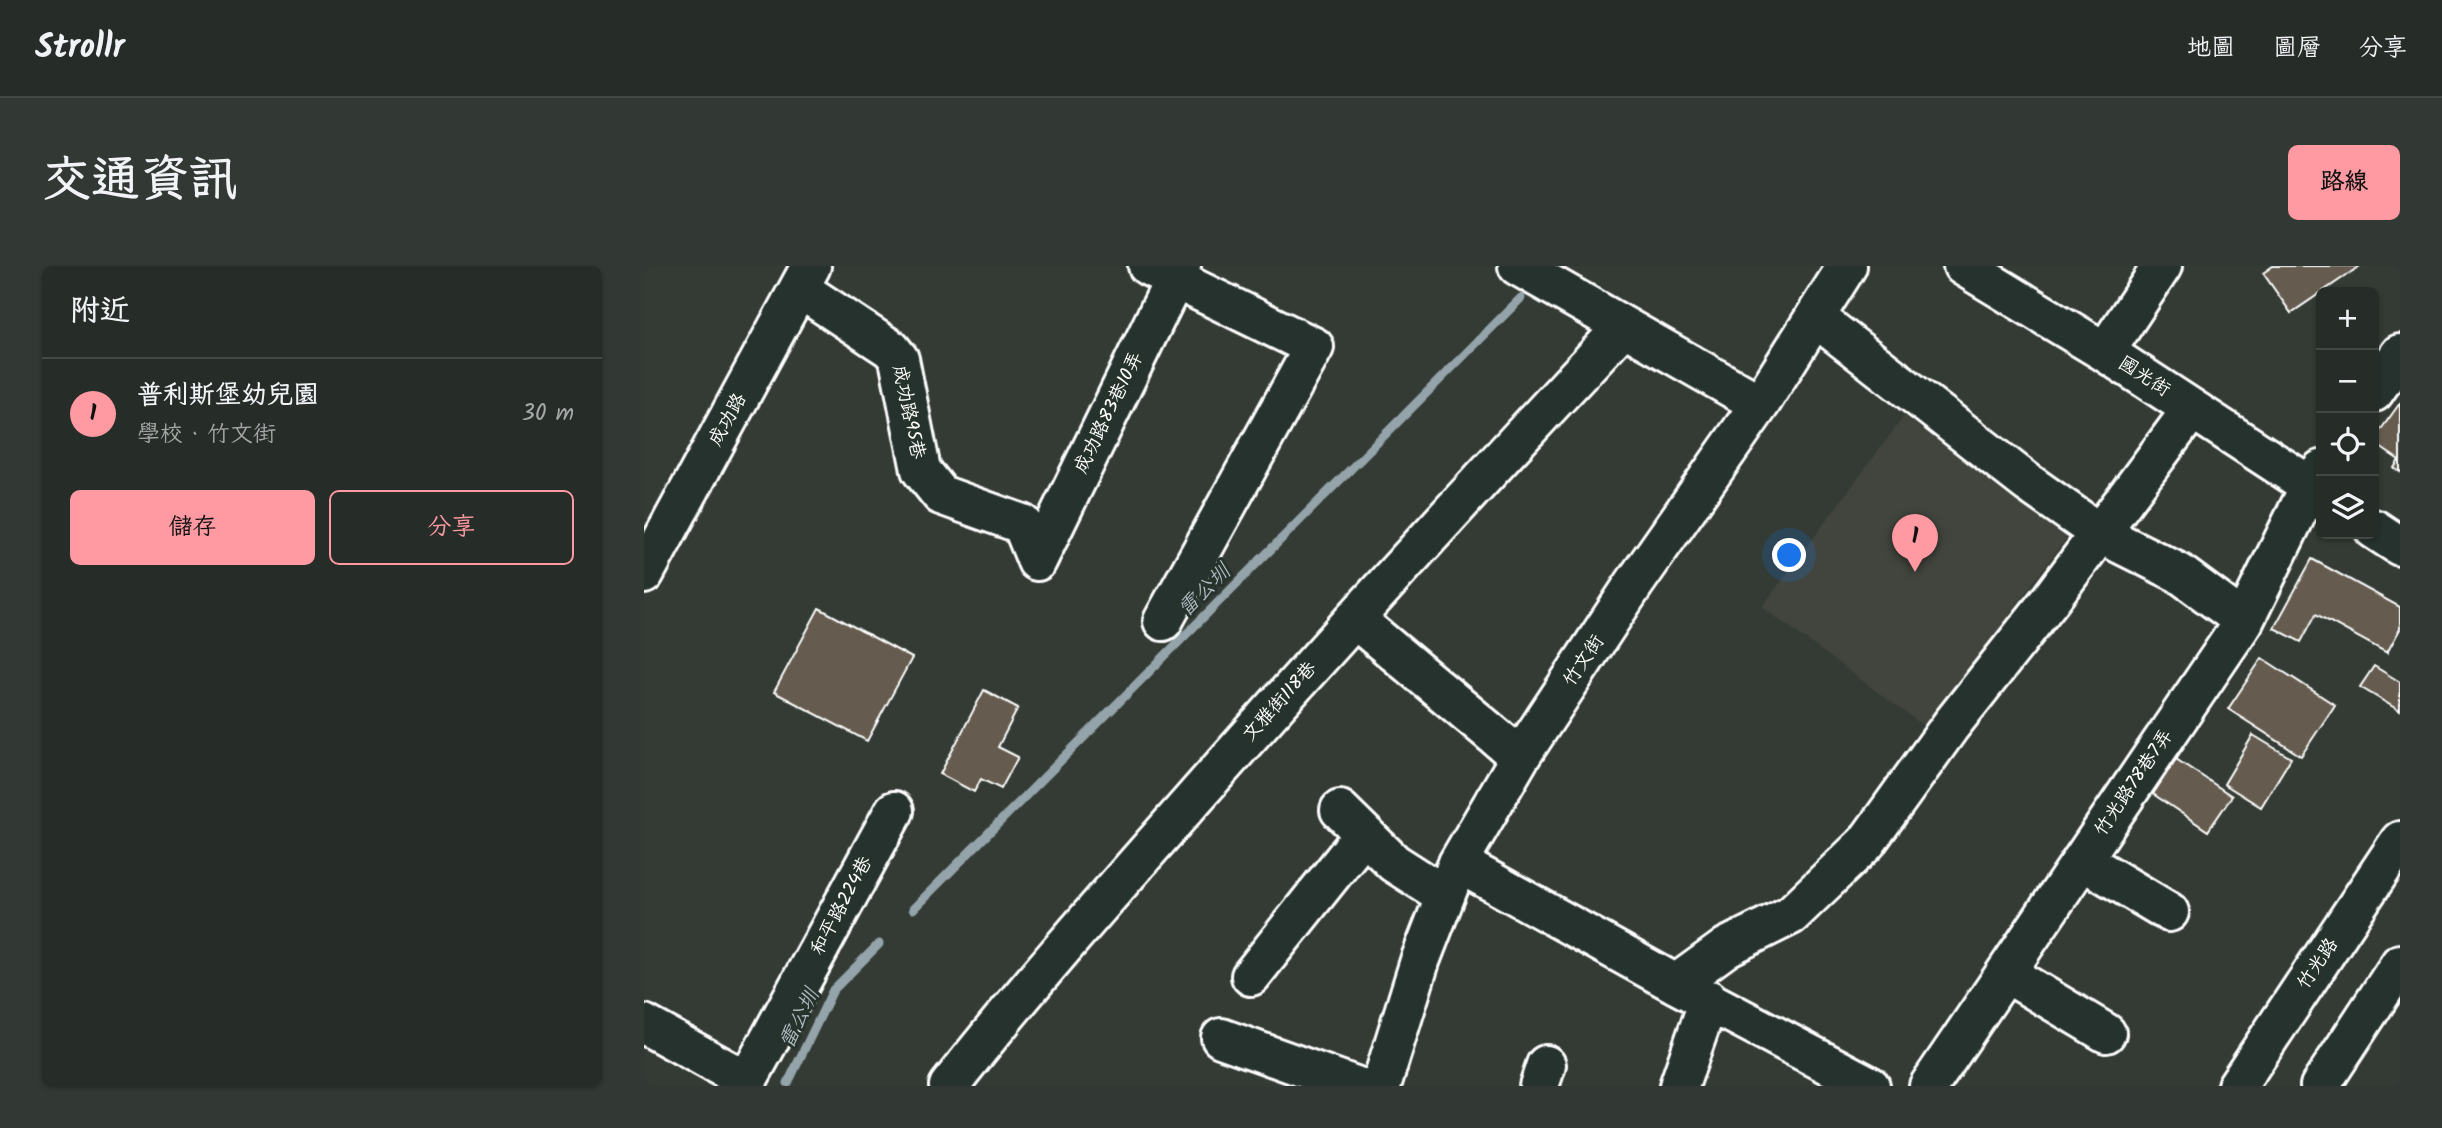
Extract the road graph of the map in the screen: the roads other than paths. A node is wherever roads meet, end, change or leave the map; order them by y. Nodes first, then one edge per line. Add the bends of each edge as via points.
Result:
1 (1518, 266) edge
2 (1847, 266) edge
3 (1963, 266) edge
4 (2162, 266) edge
5 (1167, 271) edge
6 (805, 277) edge
7 (1815, 317) junction
8 (1623, 327) junction
9 (2105, 352) junction
10 (2400, 354) edge
11 (2379, 385) edge
12 (1760, 404) junction
13 (2192, 409) junction
14 (2316, 482) edge
15 (2316, 487) edge
16 (2379, 532) edge
17 (2099, 533) junction
18 (2400, 546) edge
19 (1037, 561) joint
20 (644, 574) edge
21 (1355, 619) junction
22 (1163, 621) dead end
23 (2244, 621) junction
24 (1520, 757) junction
25 (894, 811) dead end
26 (2400, 841) edge
27 (2082, 860) junction
28 (1451, 879) junction
29 (2169, 912) dead end
30 (2400, 964) edge
31 (2006, 973) junction
32 (1251, 976) dead end
33 (1692, 992) junction
34 (644, 1024) edge
35 (2106, 1033) dead end
36 (1221, 1038) dead end
37 (751, 1084) edge
38 (949, 1086) edge
39 (1355, 1086) edge
40 (1381, 1086) edge
41 (1679, 1086) edge
42 (1870, 1086) edge
43 (1929, 1086) edge
44 (2237, 1086) edge
45 (2320, 1086) edge

1 - 8 street
2 - 7 street, 竹文街
3 - 9 street, 國光街
4 - 9 street
5 - 19 street, 成功路83巷10弄
5 - 22 street via 1314,347
6 - 19 street, 成功路95巷 via 899,359 921,470 941,495 1022,524
6 - 20 street, 成功路
7 - 12 street, 竹文街
7 - 17 street
8 - 12 street
8 - 21 street, 文雅街118巷
9 - 13 street, 國光街
10 - 11 street
12 - 24 street, 竹文街
13 - 14 street, 國光街
13 - 17 street
15 - 23 street, 竹光路78巷7弄
16 - 18 street
17 - 23 street via 2179,573
17 - 33 street via 1866,843 1791,915 1727,947
21 - 24 street
21 - 38 street, 文雅街118巷 via 1012,1005
23 - 27 street, 竹光路78巷7弄
24 - 28 street, 竹文街
25 - 37 street, 和平路224巷
26 - 44 street, 竹光路
27 - 29 street
27 - 31 street, 竹光路78巷7弄
28 - 32 street via 1394,863 1352,822
28 - 33 street
28 - 40 street, 竹文街
30 - 45 street
31 - 35 street
31 - 43 street, 竹光路78巷7弄
33 - 41 street
33 - 42 street
34 - 37 street, 和平路224巷
36 - 39 street

